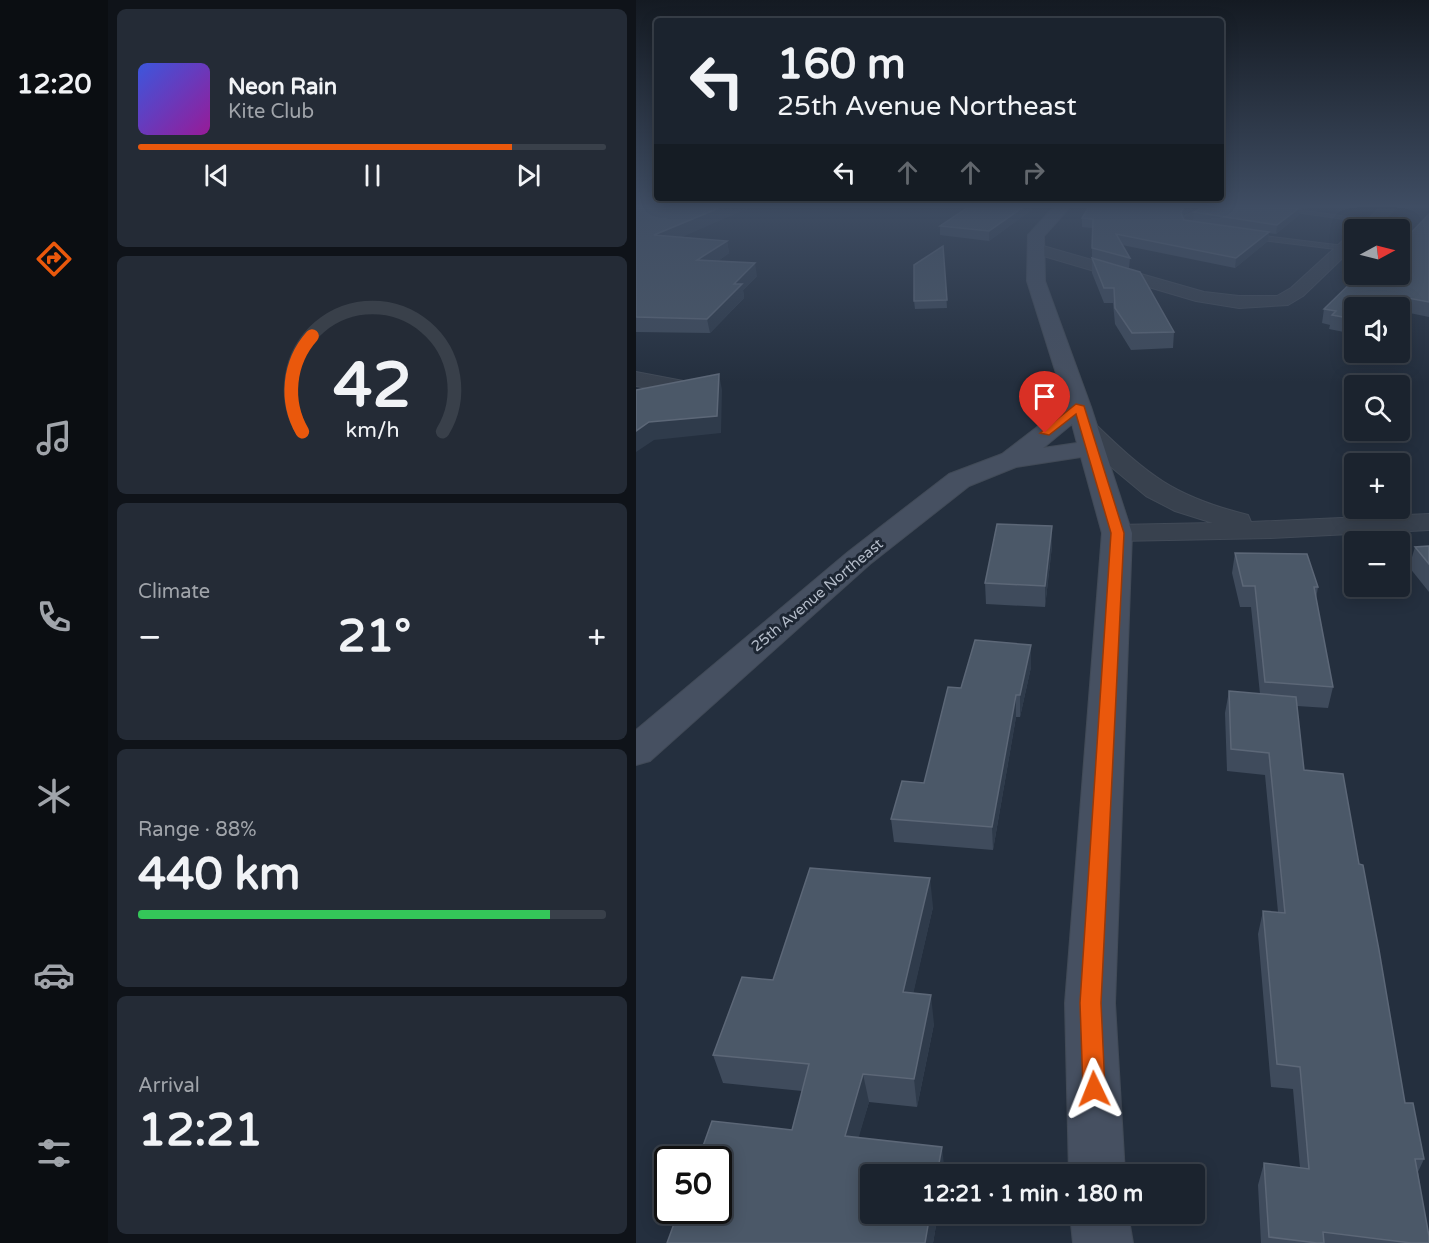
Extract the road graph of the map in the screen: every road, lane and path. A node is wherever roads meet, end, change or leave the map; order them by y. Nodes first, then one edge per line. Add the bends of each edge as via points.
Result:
1 (1036, 266) edge
2 (1095, 266) edge
3 (1325, 266) edge
4 (636, 379) edge
5 (691, 389) edge
6 (1085, 428) junction
7 (1011, 460) junction
8 (1429, 522) edge
9 (1271, 531) junction
10 (1118, 533) junction
11 (636, 751) edge
12 (1097, 1164) edge
13 (1100, 1224) edge
14 (1103, 1243) edge

1 - 6 main road via 1036,281
2 - 3 street via 1202,297 1239,302 1281,300 1297,292
4 - 5 street
6 - 7 main road, 25th Avenue Northeast
6 - 7 main road, 25th Avenue Northeast
6 - 9 street via 1157,491 1203,512
6 - 10 main road
7 - 11 main road, 25th Avenue Northeast via 959,480 859,558
8 - 9 street
9 - 10 street
10 - 12 main road via 1090,1003
13 - 14 main road

